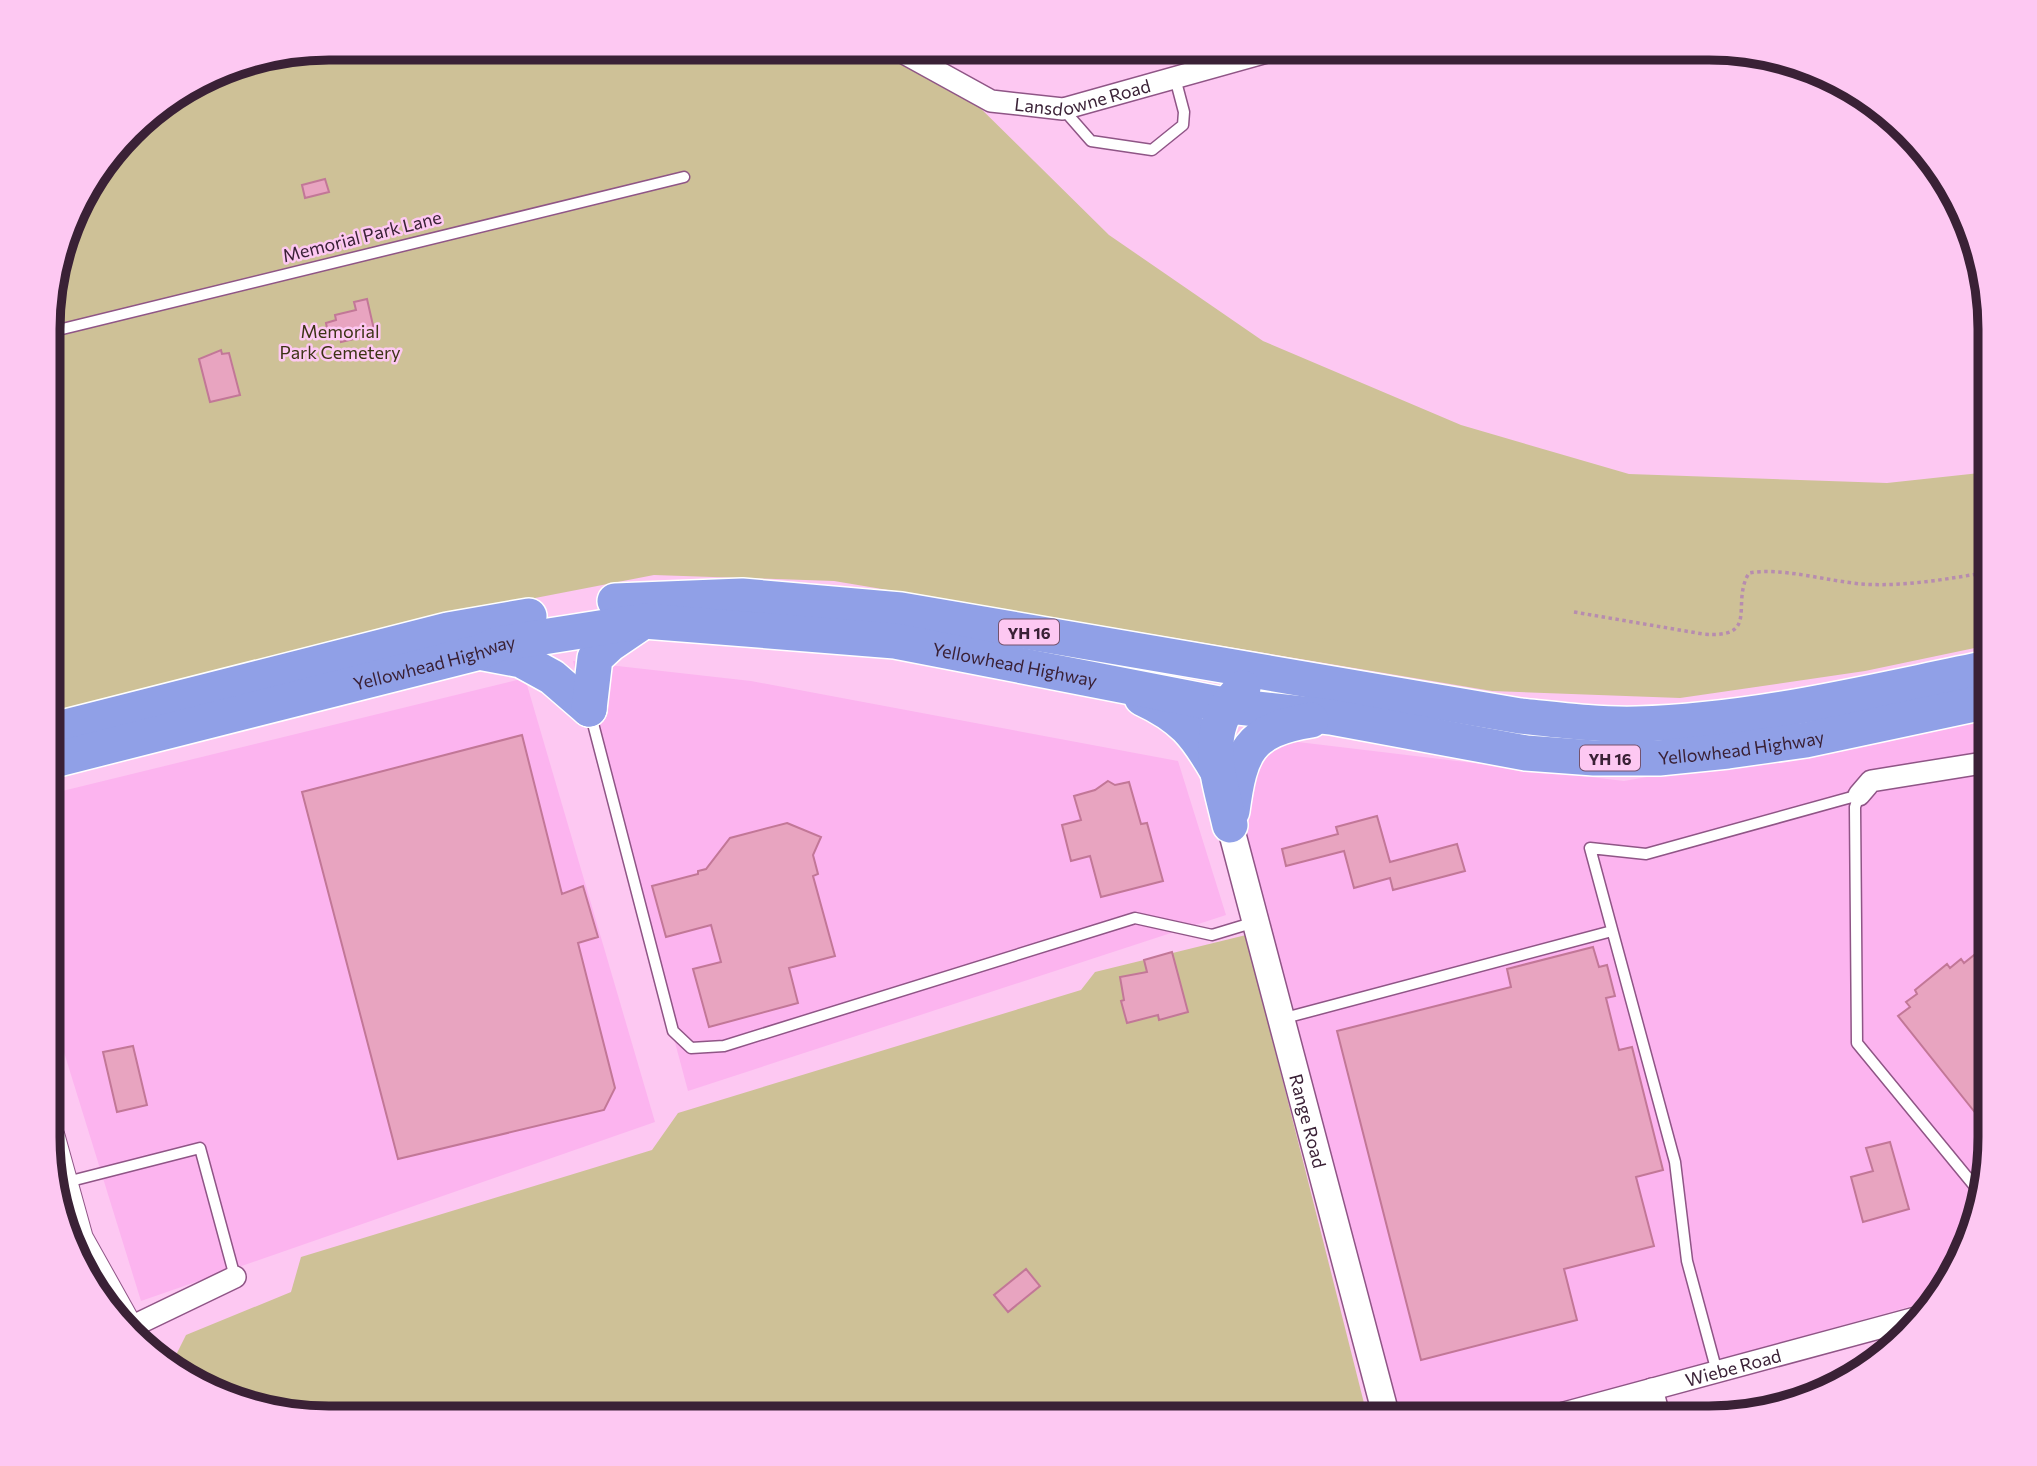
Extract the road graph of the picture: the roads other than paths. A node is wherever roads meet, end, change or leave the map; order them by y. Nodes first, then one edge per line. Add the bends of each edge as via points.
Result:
1 (916, 60) edge
2 (1215, 60) edge
3 (1175, 78) junction
4 (1063, 109) junction
5 (684, 177) dead end
6 (59, 330) edge
7 (644, 621) junction
8 (480, 652) junction
9 (1978, 670) edge
10 (1282, 675) junction
11 (1105, 682) junction
12 (1978, 703) edge
13 (1229, 706) junction
14 (589, 709) junction
15 (1331, 717) junction
16 (64, 733) edge
17 (1978, 764) edge
18 (1218, 772) junction
19 (1859, 795) junction
20 (1230, 825) junction
21 (1255, 922) junction
22 (1612, 931) junction
23 (1281, 1019) junction
24 (64, 1183) edge
25 (1973, 1183) edge
26 (85, 1253) edge
27 (99, 1277) edge
28 (235, 1278) joint
29 (135, 1325) edge
30 (1899, 1328) edge
31 (1717, 1372) junction
32 (1652, 1389) junction
33 (1384, 1406) edge
34 (1590, 1406) edge
35 (1657, 1406) edge

1 - 4 street, Lansdowne Road via 991,101
2 - 3 street, Lansdowne Road
3 - 4 street, Lansdowne Road
3 - 4 lane via 1183,125 1152,150 1091,141
5 - 6 lane, Memorial Park Lane
7 - 8 highway, Yellowhead Highway / YH 16 via 498,644
7 - 11 highway, Yellowhead Highway / YH 16 via 895,641
7 - 14 highway via 595,659
8 - 14 highway via 521,660 552,677
8 - 16 highway, Yellowhead Highway / YH 16
9 - 10 highway, Yellowhead Highway / YH 16 via 1751,713 1636,724 1520,716
10 - 13 highway via 1251,681
10 - 16 highway, Yellowhead Highway / YH 16 via 901,610 741,596 628,599 448,630
11 - 13 highway, Yellowhead Highway / YH 16
11 - 18 highway via 1182,721
12 - 15 highway, Yellowhead Highway / YH 16 via 1806,740 1658,758 1526,753
13 - 15 highway, Yellowhead Highway / YH 16
13 - 18 highway via 1217,726 1214,753
14 - 21 lane via 673,1031 691,1048 724,1046 1135,918 1212,935
15 - 20 highway via 1286,724 1256,739 1238,771
17 - 19 street via 1871,781
18 - 20 highway
19 - 22 lane via 1646,854 1590,848
19 - 25 lane via 1855,807 1857,1043
20 - 21 street, Range Road
21 - 23 street, Range Road
22 - 23 lane
22 - 31 lane via 1675,1161 1687,1261
23 - 33 street, Range Road
24 - 28 lane via 200,1149
26 - 27 main road
28 - 29 street
30 - 31 street, Wiebe Road
31 - 32 street, Wiebe Road
32 - 34 street, Wiebe Road
32 - 35 street

